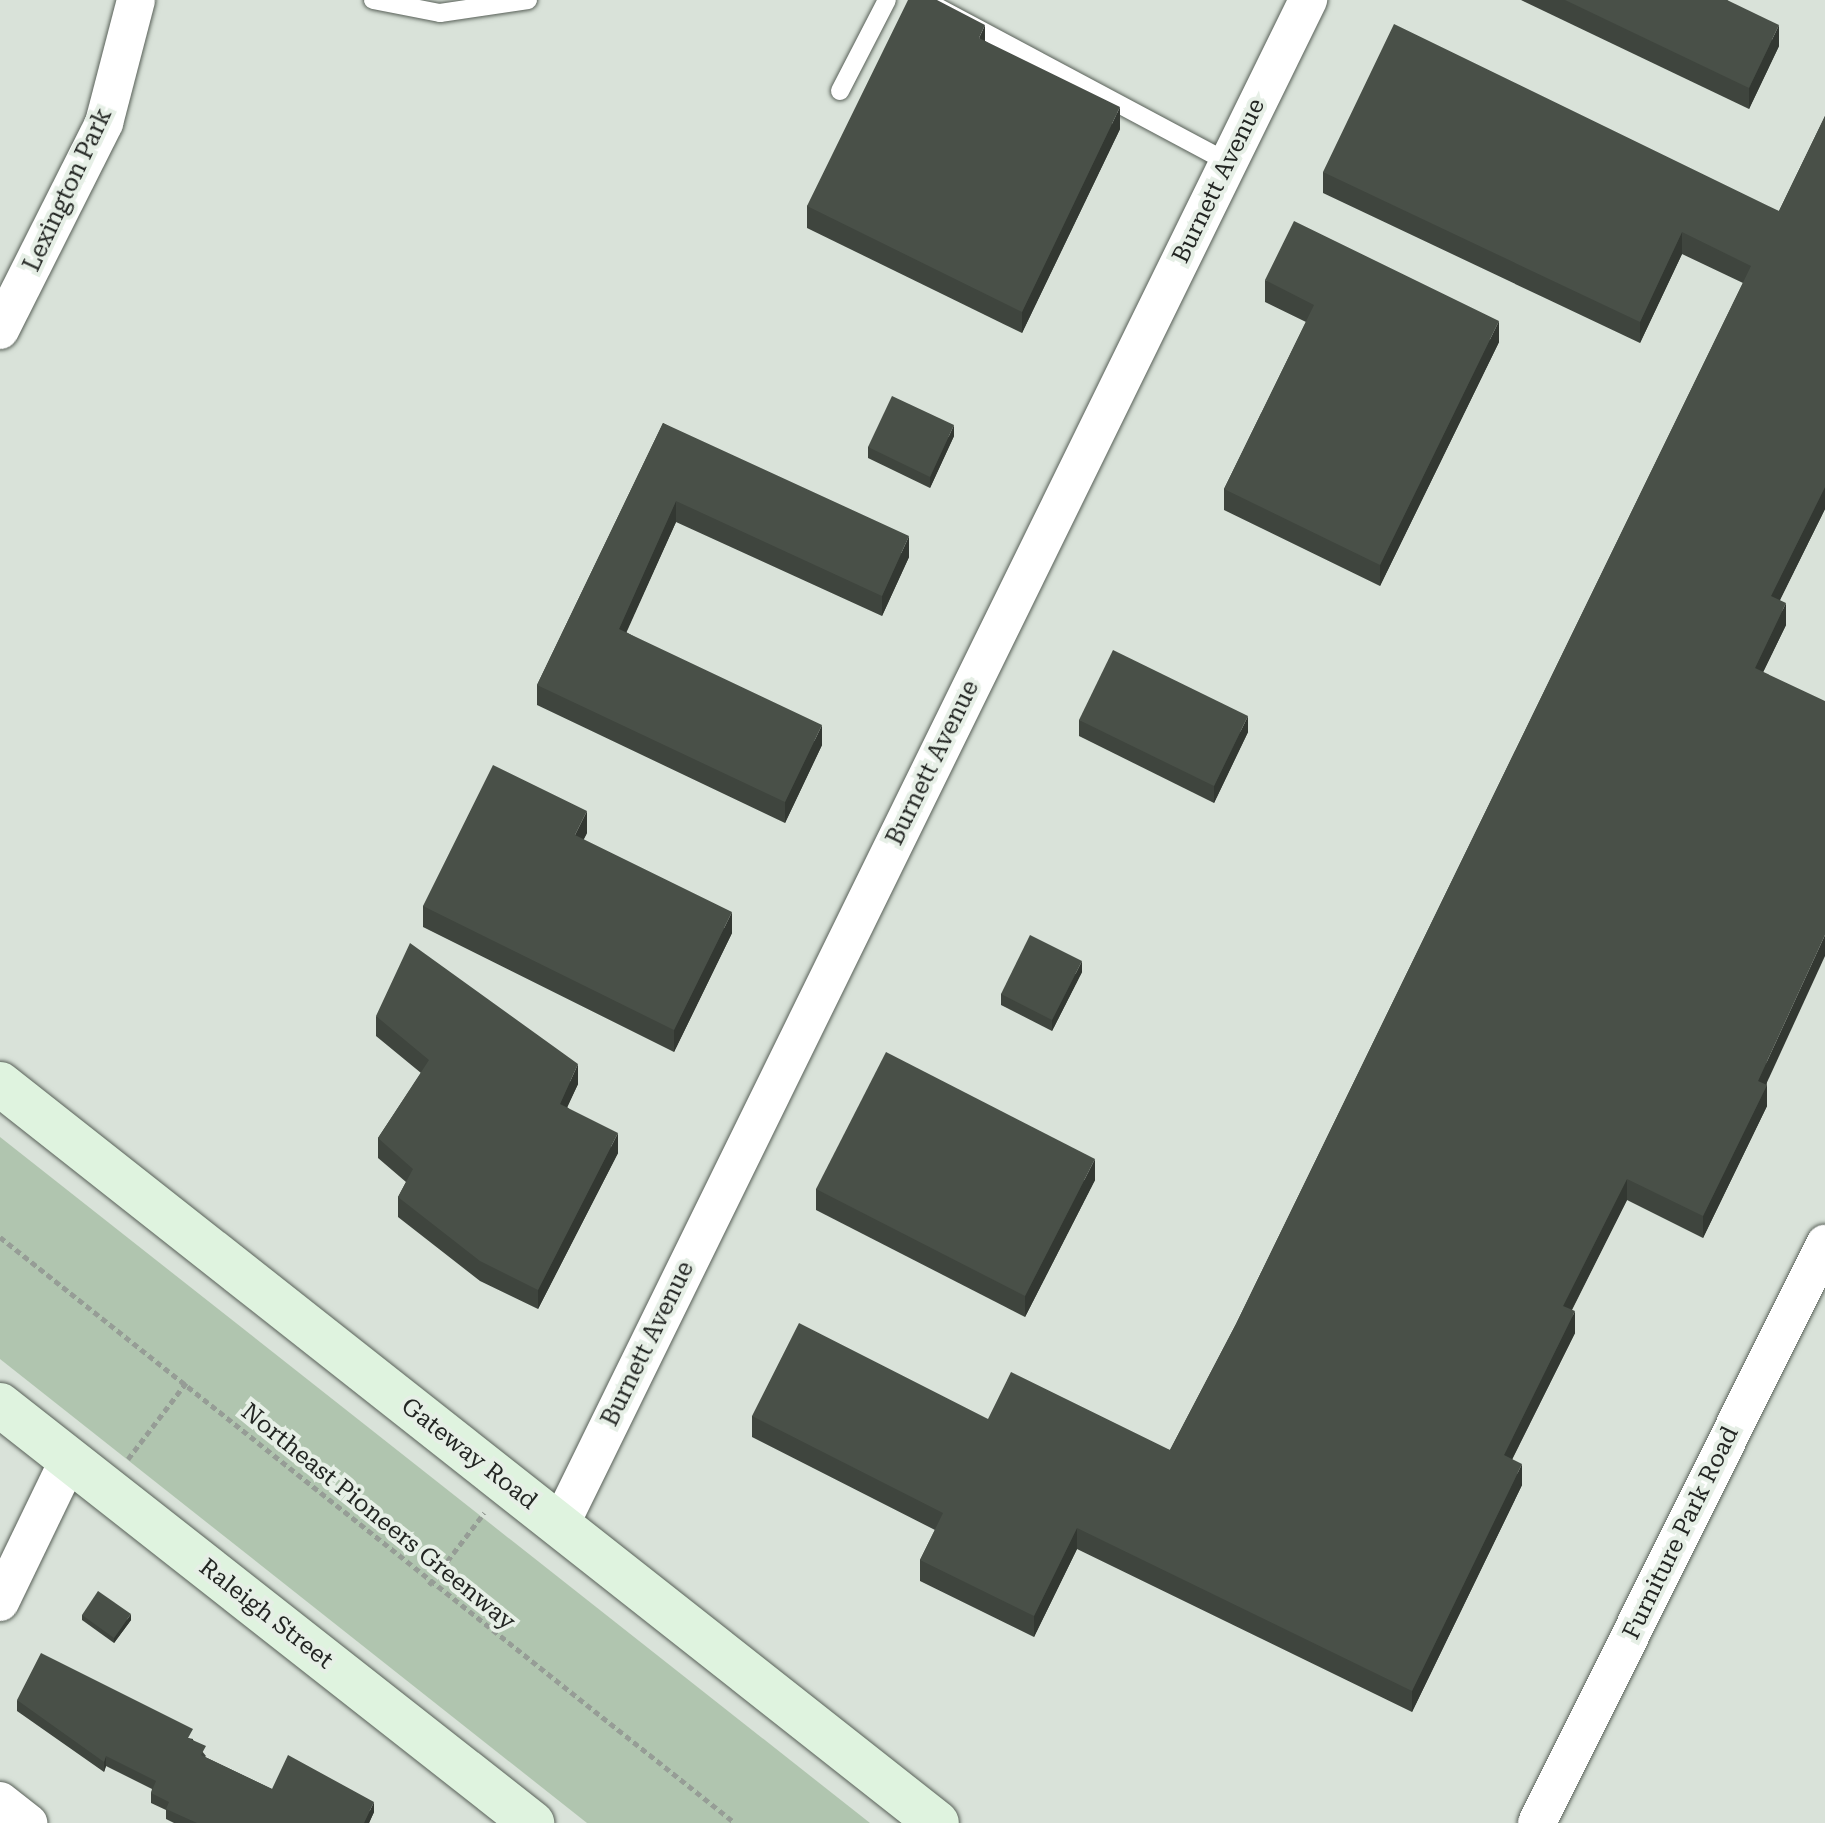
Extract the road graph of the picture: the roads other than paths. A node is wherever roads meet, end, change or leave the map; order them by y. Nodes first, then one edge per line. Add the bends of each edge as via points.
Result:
1 (136, 0) edge
2 (373, 0) edge
3 (528, 0) edge
4 (887, 0) edge
5 (924, 0) edge
6 (1303, 1) edge
7 (840, 91) dead end
8 (1228, 162) junction
9 (0, 330) edge
10 (0, 1084) edge
11 (1825, 1244) edge
12 (0, 1405) edge
13 (69, 1459) junction
14 (560, 1525) junction
15 (0, 1602) edge
16 (0, 1801) edge
17 (28, 1823) edge
18 (532, 1823) edge
19 (937, 1823) edge
20 (1537, 1823) edge

1 - 9 street, Lexington Park via 104,123
2 - 3 lane via 440,13
4 - 7 lane
5 - 8 lane
6 - 8 street, Burnett Avenue
8 - 14 street, Burnett Avenue
10 - 14 main road, Gateway Road
11 - 20 street, Furniture Park Road
12 - 13 main road, Raleigh Street
13 - 15 street
13 - 18 main road, Raleigh Street
14 - 19 main road, Gateway Road
16 - 17 street

